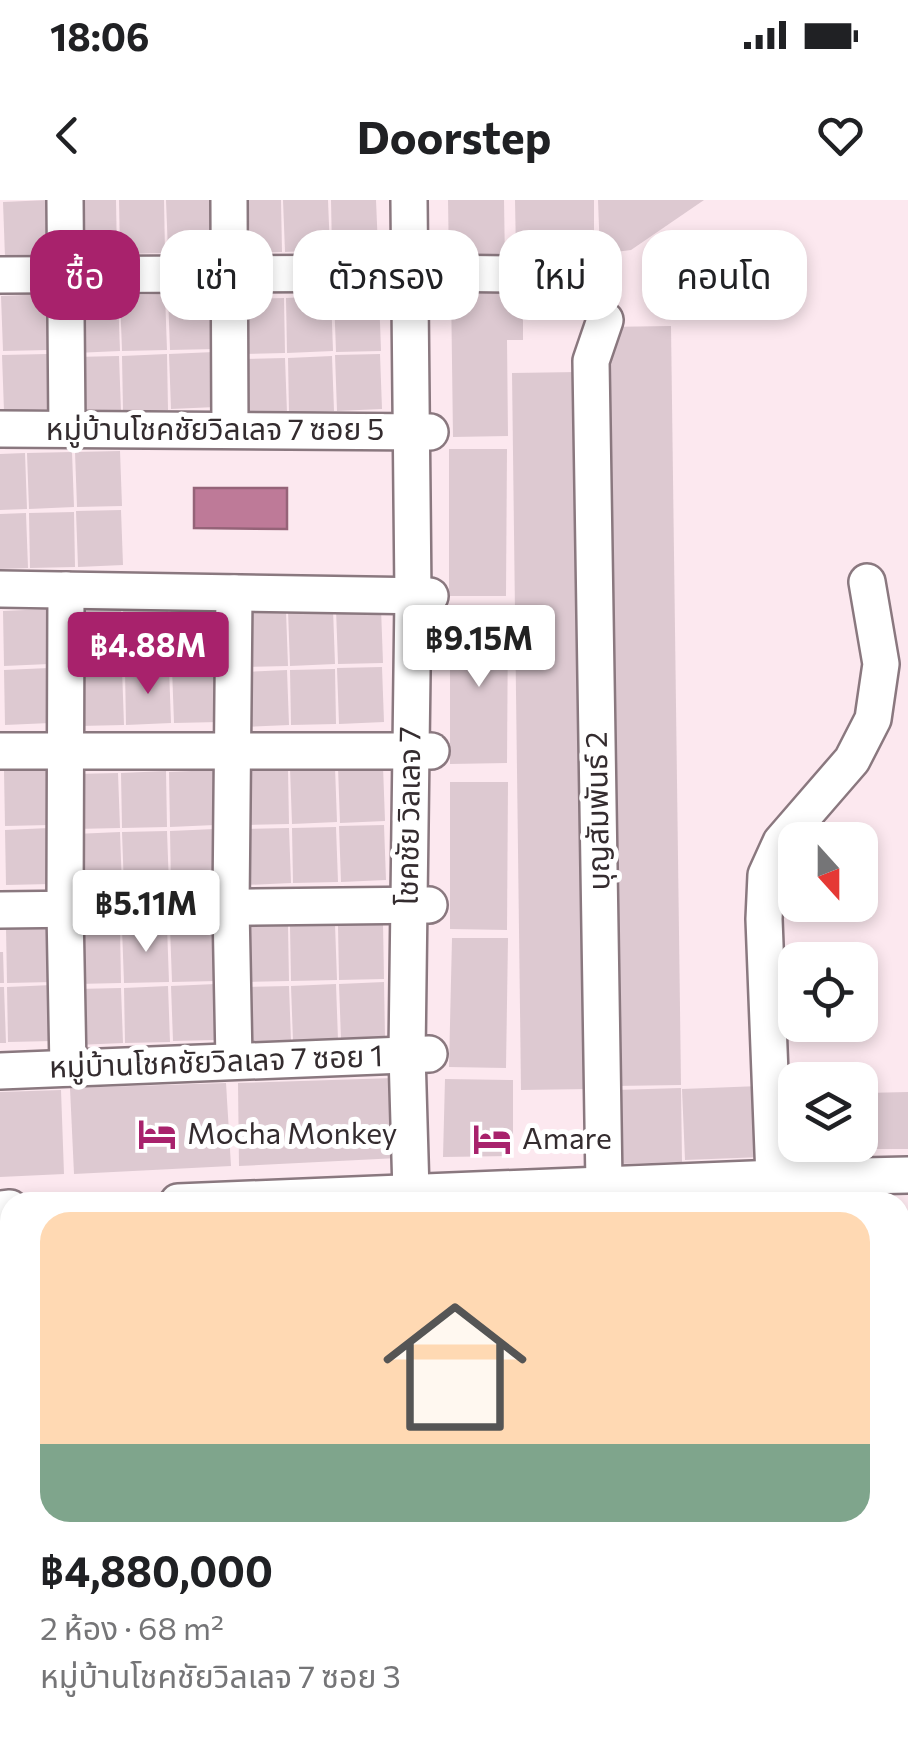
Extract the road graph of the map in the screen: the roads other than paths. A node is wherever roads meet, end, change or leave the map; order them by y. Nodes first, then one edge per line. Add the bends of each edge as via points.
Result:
1 (65, 200) edge
2 (230, 200) edge
3 (409, 200) edge
4 (429, 200) edge
5 (65, 230) edge
6 (230, 230) edge
7 (413, 230) edge
8 (425, 230) edge
9 (0, 275) edge
10 (30, 275) edge
11 (66, 320) edge
12 (229, 320) edge
13 (420, 320) edge
14 (605, 320) dead end
15 (0, 429) edge
16 (67, 429) junction
17 (230, 430) junction
18 (421, 431) junction
19 (867, 582) dead end
20 (0, 589) edge
21 (66, 590) junction
22 (234, 593) junction
23 (422, 596) junction
24 (233, 750) junction
25 (420, 750) junction
26 (0, 751) edge
27 (67, 751) junction
28 (419, 904) junction
29 (231, 907) junction
30 (0, 910) edge
31 (65, 910) junction
32 (419, 1054) junction
33 (234, 1061) junction
34 (68, 1068) junction
35 (0, 1070) edge
36 (908, 1175) edge
37 (774, 1178) junction
38 (849, 1189) edge
39 (595, 1191) edge
40 (429, 1192) edge
41 (540, 1192) edge

1 - 5 street
2 - 6 street
3 - 7 street, โชคชัย วิลเลจ 7
4 - 8 street, โชคชัย วิลเลจ 7
9 - 10 street
11 - 16 street
12 - 17 street
13 - 18 street, โชคชัย วิลเลจ 7
14 - 39 street, บุญสัมพันธ์ 2 via 591,361
15 - 16 street, หมู่บ้านโชคชัยวิลเลจ 7 ซอย 5
16 - 17 street, หมู่บ้านโชคชัยวิลเลจ 7 ซอย 5
17 - 18 street, หมู่บ้านโชคชัยวิลเลจ 7 ซอย 5
18 - 23 street, โชคชัย วิลเลจ 7
19 - 37 street via 881,664 874,718 852,760 781,842 766,875
20 - 21 street
21 - 22 street
21 - 27 street
22 - 23 street
22 - 24 street
23 - 25 street, โชคชัย วิลเลจ 7
24 - 25 street
24 - 27 street
24 - 29 street
25 - 28 street, โชคชัย วิลเลจ 7
26 - 27 street
27 - 31 street
28 - 29 street
28 - 32 street, โชคชัย วิลเลจ 7
29 - 31 street
29 - 33 street
30 - 31 street
31 - 34 street
32 - 33 street, หมู่บ้านโชคชัยวิลเลจ 7 ซอย 1
32 - 40 street, โชคชัย วิลเลจ 7
33 - 34 street, หมู่บ้านโชคชัยวิลเลจ 7 ซอย 1
34 - 35 street, หมู่บ้านโชคชัยวิลเลจ 7 ซอย 1
36 - 38 street
37 - 38 street
37 - 39 street
39 - 41 street

